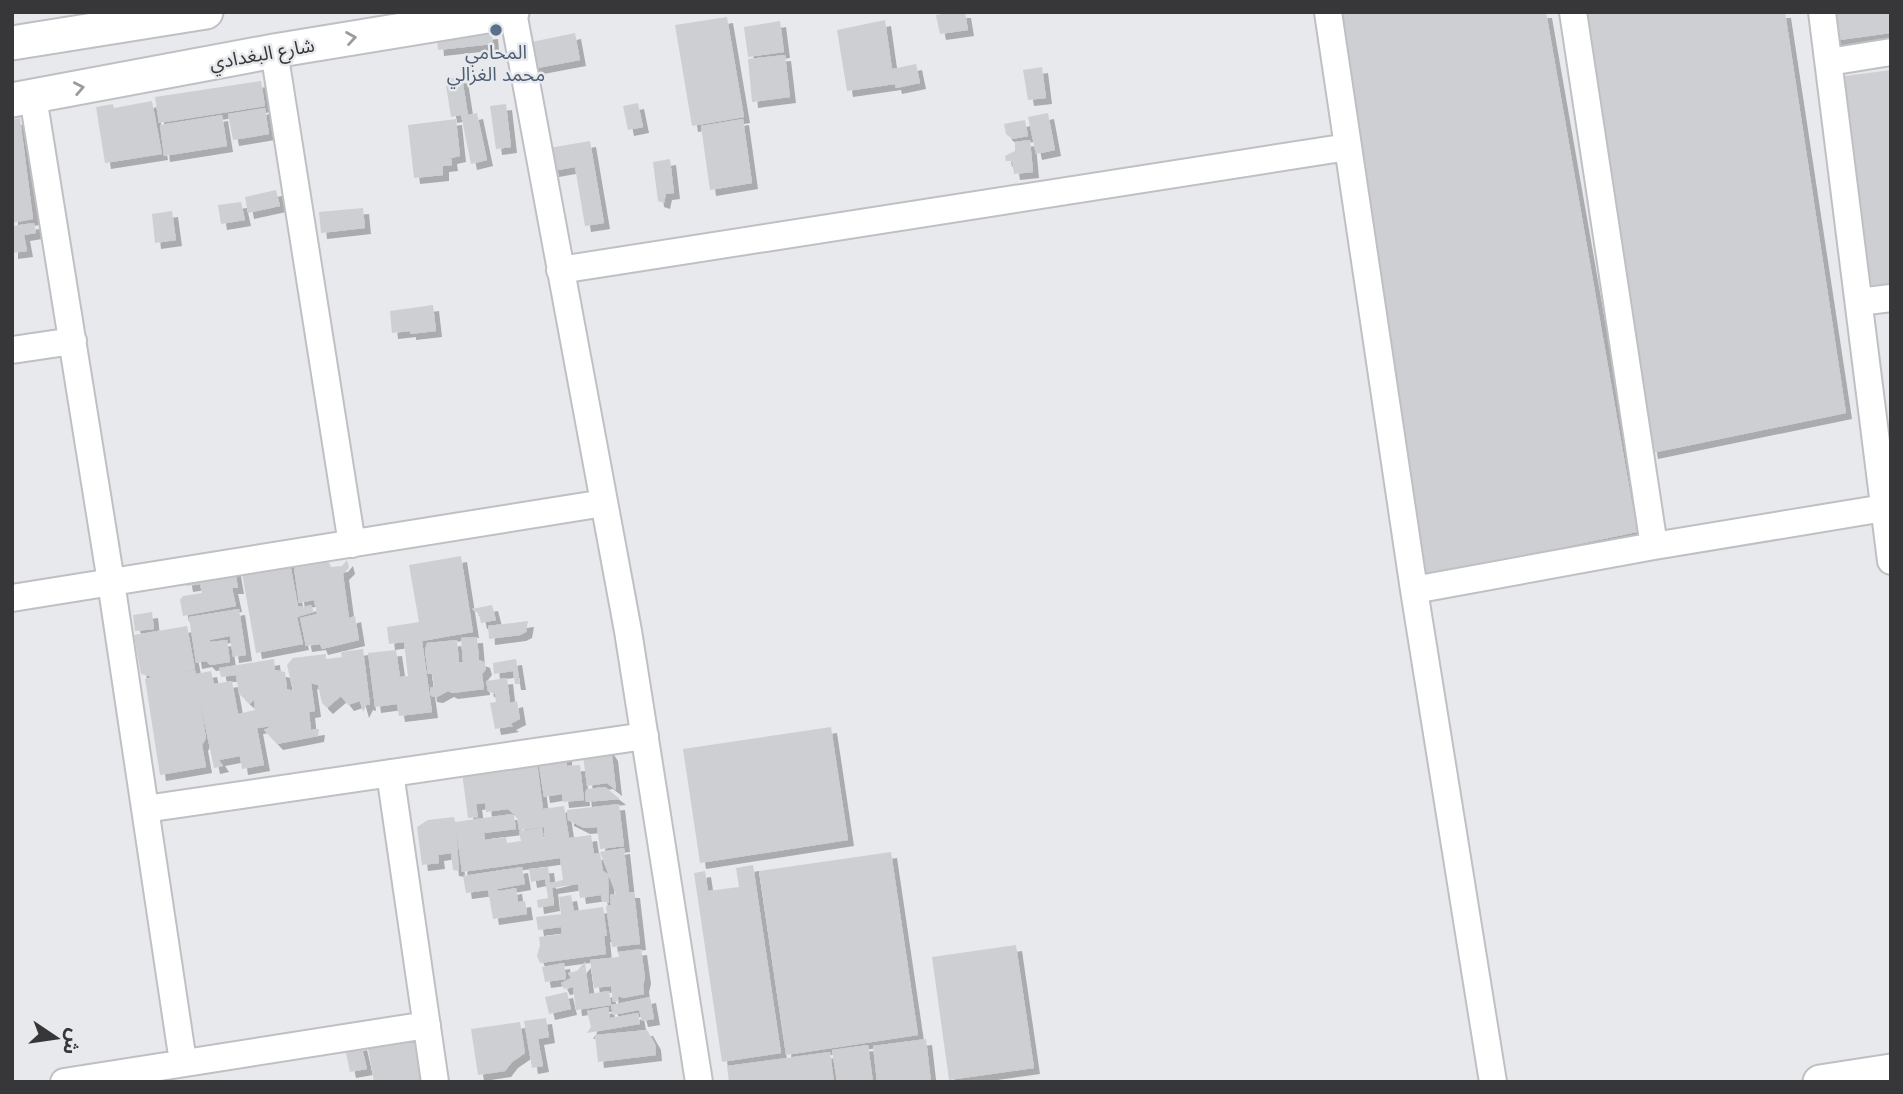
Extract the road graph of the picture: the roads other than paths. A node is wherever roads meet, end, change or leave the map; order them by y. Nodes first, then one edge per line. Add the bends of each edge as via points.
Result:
1 (206, 12) edge
2 (512, 12) edge
3 (1328, 12) edge
4 (1573, 12) edge
5 (1822, 12) edge
6 (12, 43) edge
7 (274, 51) junction
8 (1891, 52) edge
9 (1829, 62) junction
10 (23, 99) edge
11 (1348, 147) junction
12 (561, 270) junction
13 (1891, 298) edge
14 (1859, 302) junction
15 (73, 341) junction
16 (12, 350) edge
17 (604, 503) junction
18 (1884, 508) junction
19 (352, 544) junction
20 (1654, 546) junction
21 (1891, 561) edge
22 (111, 582) junction
23 (1414, 590) junction
24 (12, 598) edge
25 (645, 736) junction
26 (390, 773) junction
27 (145, 808) junction
28 (427, 1025) junction
29 (183, 1062) junction
30 (1891, 1071) edge
31 (64, 1082) edge
32 (435, 1082) edge
33 (699, 1082) edge
34 (1493, 1082) edge
35 (1820, 1082) edge

1 - 6 street
7 -> 2 street, شارع البغدادي
2 - 12 street
3 - 11 street
4 - 20 street
5 - 9 street
10 -> 7 street, شارع البغدادي
7 - 19 street
8 - 9 street
9 - 14 street
10 - 15 street
11 - 12 street
11 - 23 street
12 - 17 street
13 - 14 street
14 - 18 street
15 - 16 street
15 - 22 street
17 - 19 street
17 - 25 street
18 - 20 street
18 - 21 street
19 - 22 street
20 - 23 street
22 - 24 street
22 - 27 street
23 - 34 street
25 - 26 street
25 - 33 street
26 - 27 street
26 - 28 street
27 - 29 street
28 - 29 street
28 - 32 street
29 - 31 street
30 - 35 street

